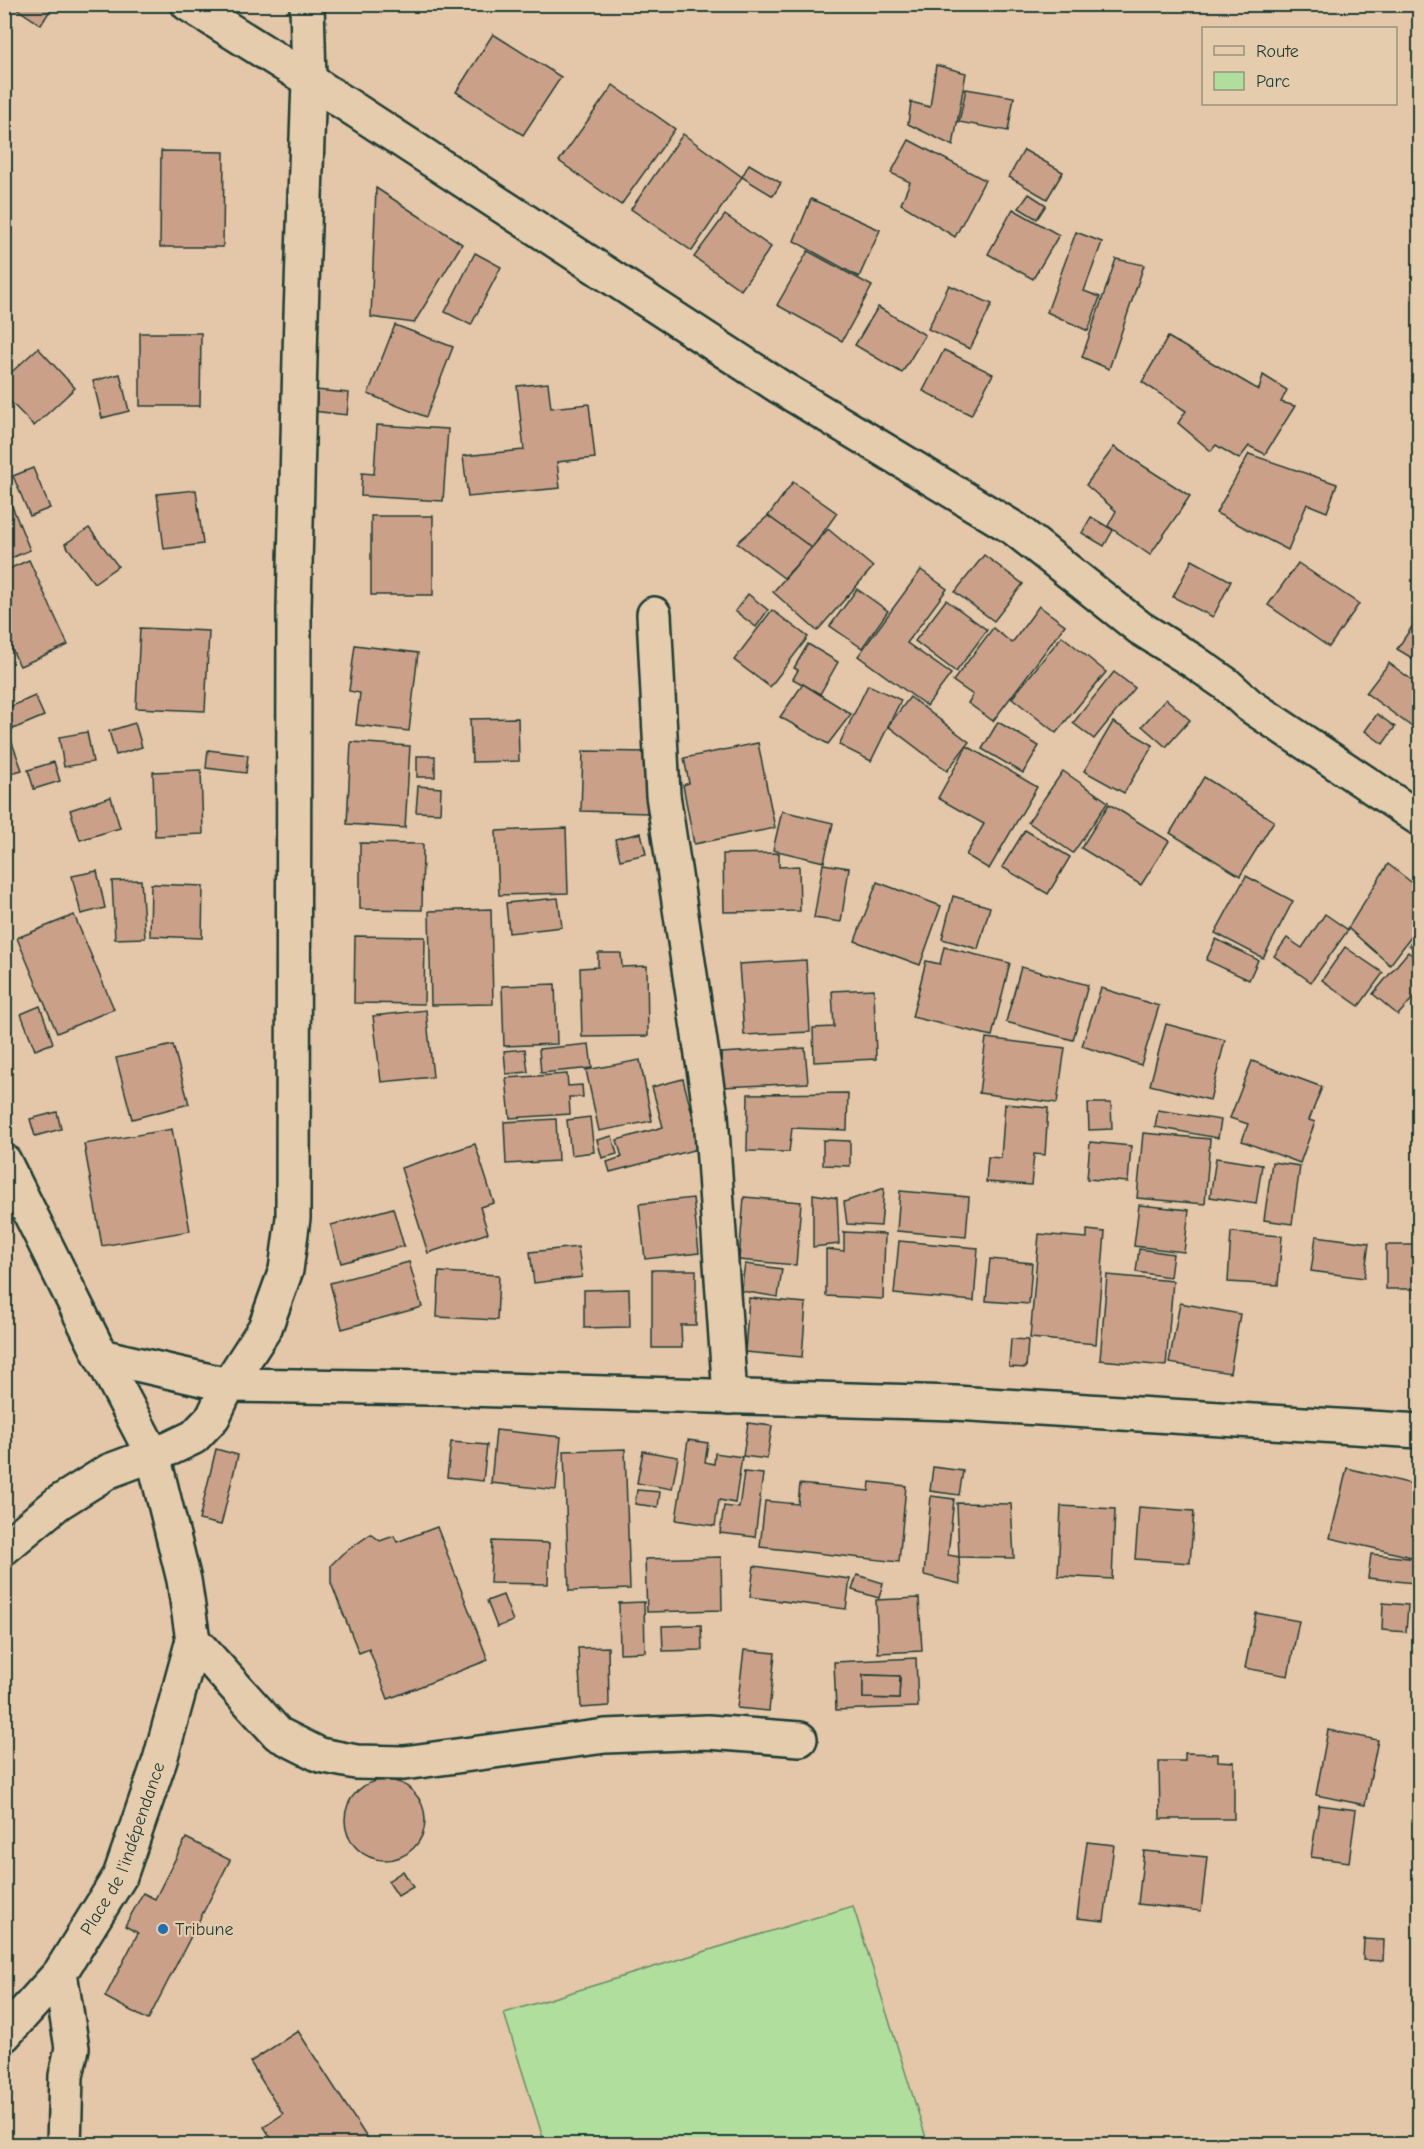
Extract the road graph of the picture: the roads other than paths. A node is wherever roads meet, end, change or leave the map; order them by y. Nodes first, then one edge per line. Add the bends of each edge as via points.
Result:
1 (188, 4) edge
2 (307, 4) edge
3 (309, 80) junction
4 (654, 614) dead end
5 (1419, 819) edge
6 (4, 1161) edge
7 (101, 1356) junction
8 (228, 1385) junction
9 (730, 1397) junction
10 (1419, 1431) edge
11 (153, 1455) junction
12 (4, 1548) edge
13 (193, 1640) junction
14 (800, 1739) dead end
15 (60, 1973) junction
16 (4, 2035) edge
17 (64, 2145) edge

1 - 3 street
2 - 3 street
3 - 5 street via 780,387 1015,529 1140,627
3 - 8 street via 294,584 293,1218 286,1270 265,1328
4 - 9 street via 663,795 711,1115
6 - 7 street
7 - 8 street
7 - 11 street
8 - 9 street
8 - 11 street via 213,1417 194,1437
9 - 10 street via 955,1403
11 - 12 street via 109,1471 57,1503
11 - 13 street via 184,1580
13 - 14 street via 278,1734 320,1755 356,1762 404,1763 605,1736 708,1732
13 - 15 street, Place de l'indépendance via 160,1760 120,1876
15 - 16 street, Place de l'indépendance
15 - 17 street via 72,2048 66,2076

